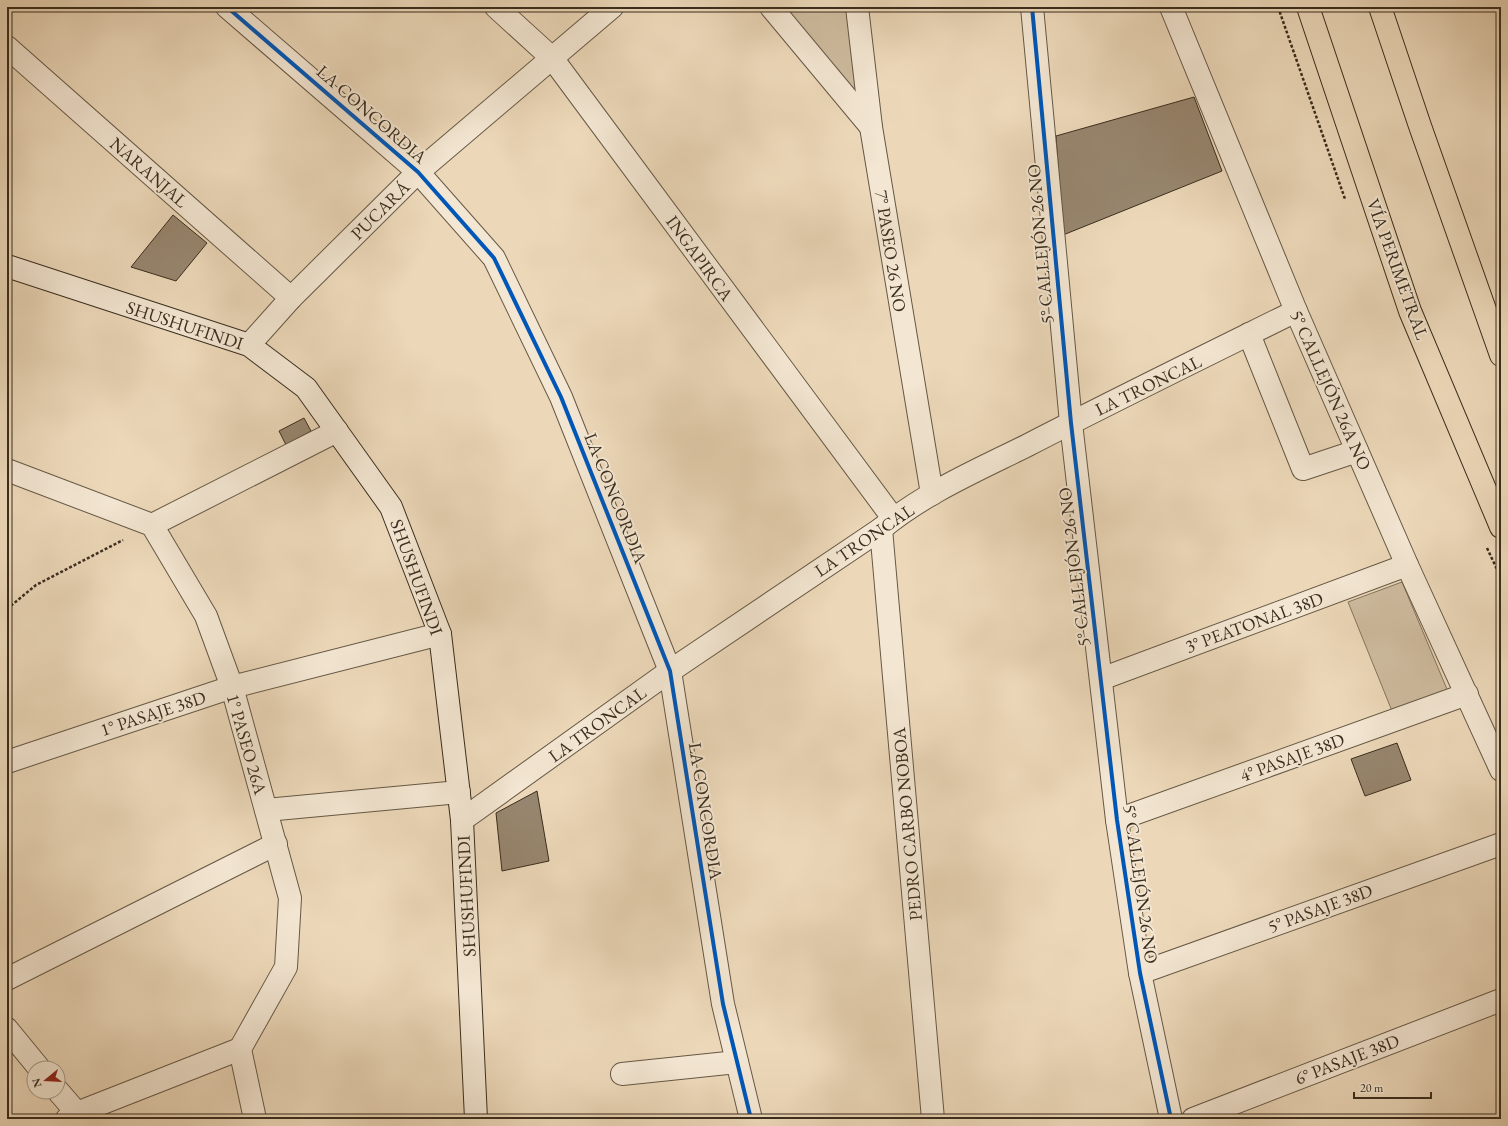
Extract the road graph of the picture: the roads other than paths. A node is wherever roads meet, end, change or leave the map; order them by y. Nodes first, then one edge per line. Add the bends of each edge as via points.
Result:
1 (227, 7) edge
2 (496, 7) edge
3 (612, 7) edge
4 (771, 7) edge
5 (857, 7) edge
6 (1032, 7) edge
7 (1171, 7) edge
8 (1308, 7) edge
9 (1380, 7) edge
10 (7, 47) edge
11 (552, 58) junction
12 (871, 128) junction
13 (418, 172) junction
14 (7, 266) edge
15 (291, 298) junction
16 (1296, 312) junction
17 (1249, 334) junction
18 (249, 345) junction
19 (1501, 355) edge
20 (1071, 423) junction
21 (337, 431) junction
22 (1357, 451) junction
23 (7, 470) edge
24 (932, 494) junction
25 (152, 524) junction
26 (887, 524) junction
27 (1501, 527) edge
28 (1407, 565) junction
29 (440, 634) junction
30 (670, 671) junction
31 (1101, 679) junction
32 (232, 687) junction
33 (1467, 694) junction
34 (8, 760) edge
35 (1501, 770) edge
36 (459, 792) junction
37 (266, 810) junction
38 (462, 820) junction
39 (1117, 820) junction
40 (276, 844) junction
41 (1501, 844) edge
42 (1140, 973) junction
43 (7, 979) edge
44 (1501, 1000) edge
45 (7, 1029) edge
46 (240, 1049) junction
47 (32, 1060) edge
48 (736, 1062) junction
49 (622, 1074) dead end
50 (63, 1100) edge
51 (72, 1116) edge
52 (255, 1119) edge
53 (476, 1119) edge
54 (751, 1119) edge
55 (933, 1119) edge
56 (1171, 1119) edge
57 (1193, 1119) edge

1 - 13 street, LA CONCORDIA
2 - 11 street, INGAPIRCA
3 - 11 street, PUCARÁ
4 - 12 street
5 - 12 street, 7° PASEO 26 NO
6 - 20 street, 5° CALLEJÓN 26 NO
7 - 16 street, 5° CALLEJÓN 26A NO
8 - 27 highway, VÍA PERIMETRAL via 1410,311
9 - 19 highway
10 - 15 street, NARANJAL
11 - 13 street, PUCARÁ
11 - 26 street, INGAPIRCA
12 - 24 street, 7° PASEO 26 NO
13 - 15 street, PUCARÁ
13 - 30 street, LA CONCORDIA via 494,258 561,398
14 - 18 street, SHUSHUFINDI
15 - 18 street, PUCARÁ
16 - 17 street, LA TRONCAL
16 - 22 street, 5° CALLEJÓN 26A NO
17 - 20 street, LA TRONCAL
17 - 22 street via 1303,469
18 - 21 street, SHUSHUFINDI via 306,388
20 - 24 street, LA TRONCAL
20 - 31 street, 5° CALLEJÓN 26 NO
21 - 25 street
21 - 29 street, SHUSHUFINDI via 391,507
22 - 28 street, 5° CALLEJÓN 26A NO
23 - 25 street
24 - 26 street, LA TRONCAL
25 - 32 street, 1° PASEO 26A via 206,616
26 - 30 street, LA TRONCAL
26 - 55 street, PEDRO CARBO NOBOA
28 - 31 street, 3° PEATONAL 38D
28 - 33 street, 5° CALLEJÓN 26A NO
29 - 32 street, 1° PASAJE 38D
29 - 36 street, SHUSHUFINDI
30 - 38 street, LA TRONCAL
30 - 48 street, LA CONCORDIA via 723,1004
31 - 39 street, 5° CALLEJÓN 26 NO
32 - 34 street, 1° PASAJE 38D
32 - 37 street, 1° PASEO 26A
33 - 35 street, 5° CALLEJÓN 26A NO
33 - 39 street, 4° PASAJE 38D
36 - 37 street
36 - 38 street, SHUSHUFINDI
37 - 40 street, 1° PASEO 26A
38 - 53 street, SHUSHUFINDI
39 - 42 street, 5° CALLEJÓN 26 NO
40 - 43 street
40 - 46 street, 1° PASEO 26A via 290,898 286,967
41 - 42 street, 5° PASAJE 38D
42 - 56 street, 5° CALLEJÓN 26 NO
44 - 57 street, 6° PASAJE 38D
45 - 47 street
46 - 51 street
46 - 52 street
48 - 49 street
48 - 54 street, LA CONCORDIA
50 - 51 street

